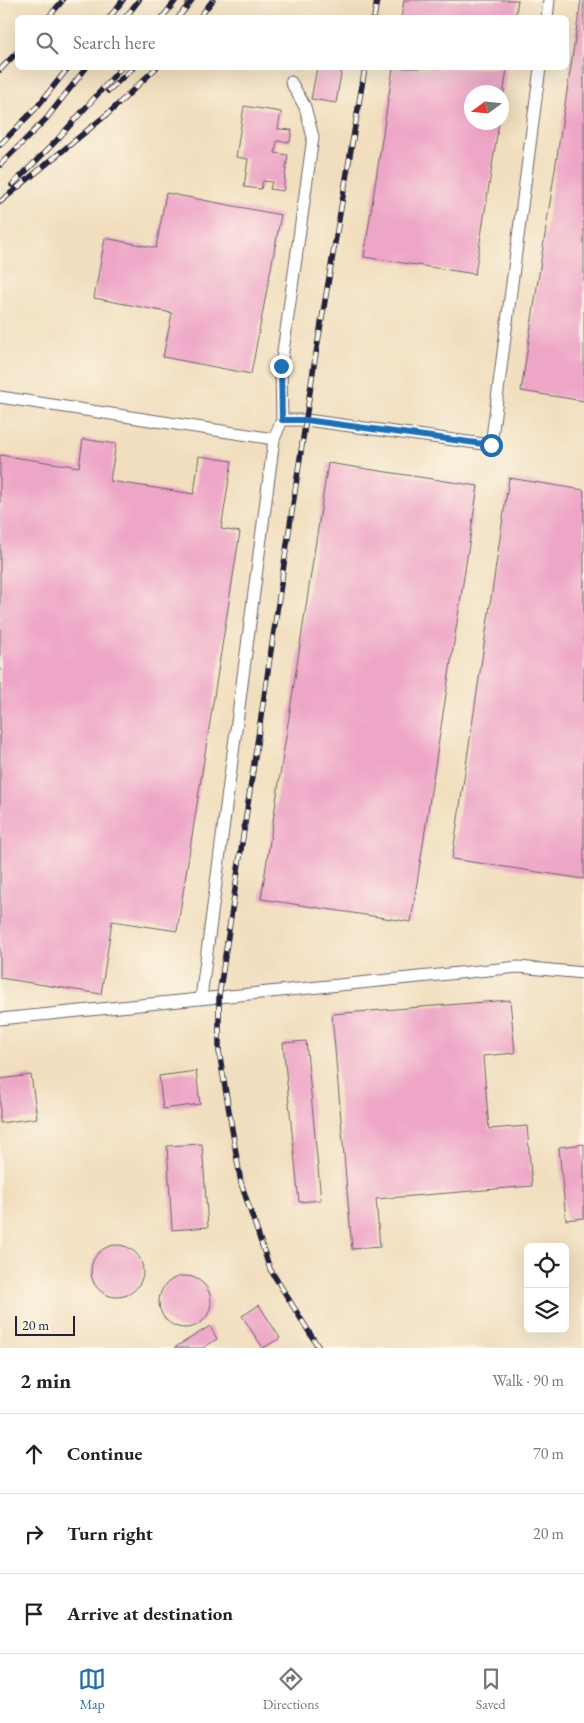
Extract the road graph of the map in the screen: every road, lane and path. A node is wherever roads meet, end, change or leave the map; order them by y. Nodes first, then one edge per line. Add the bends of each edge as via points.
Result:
1 (549, 0) edge
2 (547, 15) edge
3 (540, 70) edge
4 (291, 82) dead end
5 (0, 397) edge
6 (282, 420) junction
7 (274, 439) junction
8 (584, 973) edge
9 (201, 998) junction
10 (0, 1019) edge

1 - 2 lane
3 - 6 lane via 491,445 306,420
4 - 6 lane via 305,108 313,137 281,366
5 - 7 lane
6 - 7 lane
7 - 9 lane
8 - 9 lane via 518,967
9 - 10 lane

